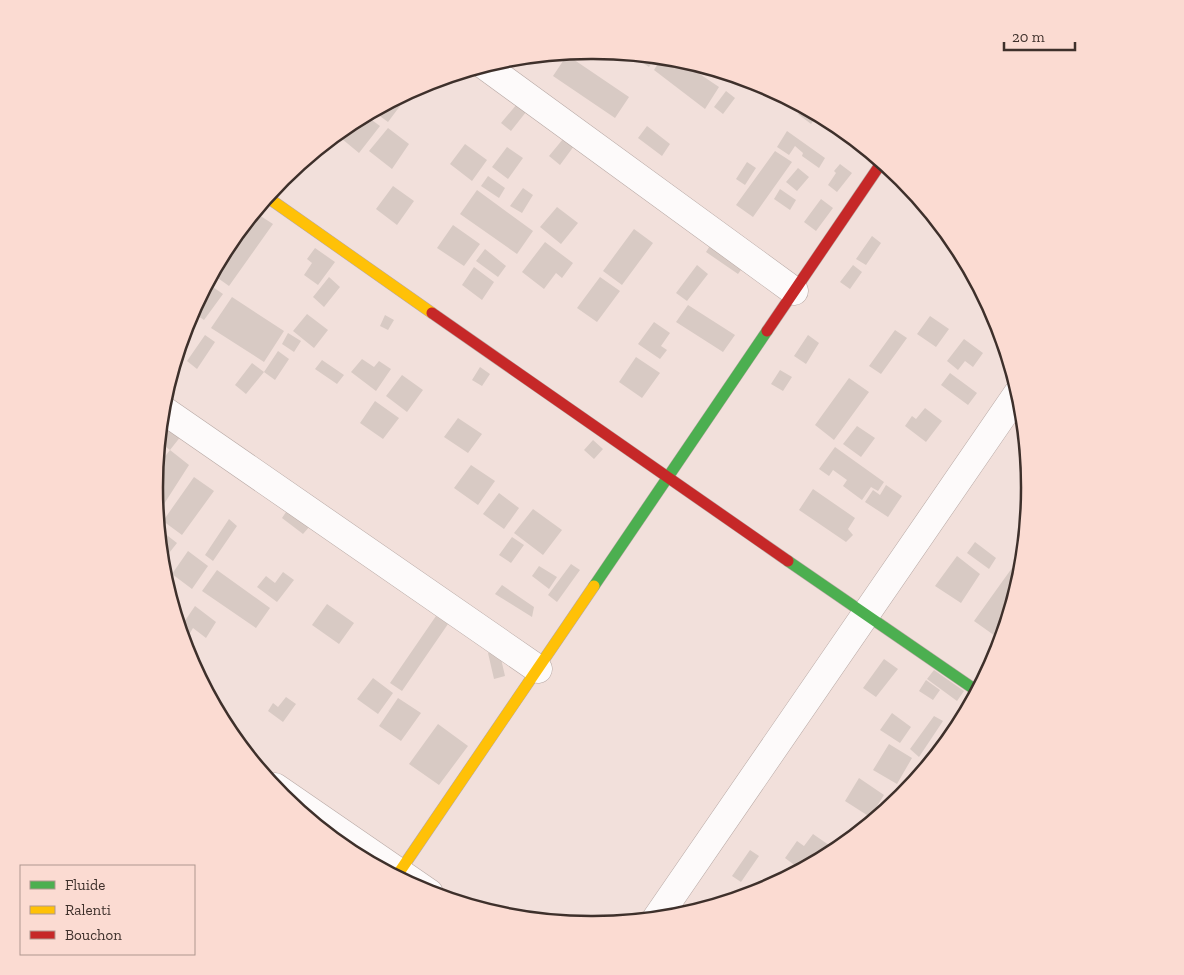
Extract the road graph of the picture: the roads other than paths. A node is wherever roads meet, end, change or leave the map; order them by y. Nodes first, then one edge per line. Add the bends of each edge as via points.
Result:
1 (492, 71) edge
2 (878, 168) edge
3 (273, 201) edge
4 (794, 291) junction
5 (1012, 401) edge
6 (170, 414) edge
7 (667, 478) junction
8 (866, 616) junction
9 (538, 669) junction
10 (972, 686) edge
11 (329, 826) edge
12 (342, 836) edge
13 (400, 871) edge
14 (662, 911) edge

1 - 4 street
2 - 4 street
3 - 7 street
4 - 7 street
5 - 8 street
6 - 9 street
7 - 8 street
7 - 9 street
8 - 10 street
8 - 14 street
9 - 13 street
11 - 12 street

